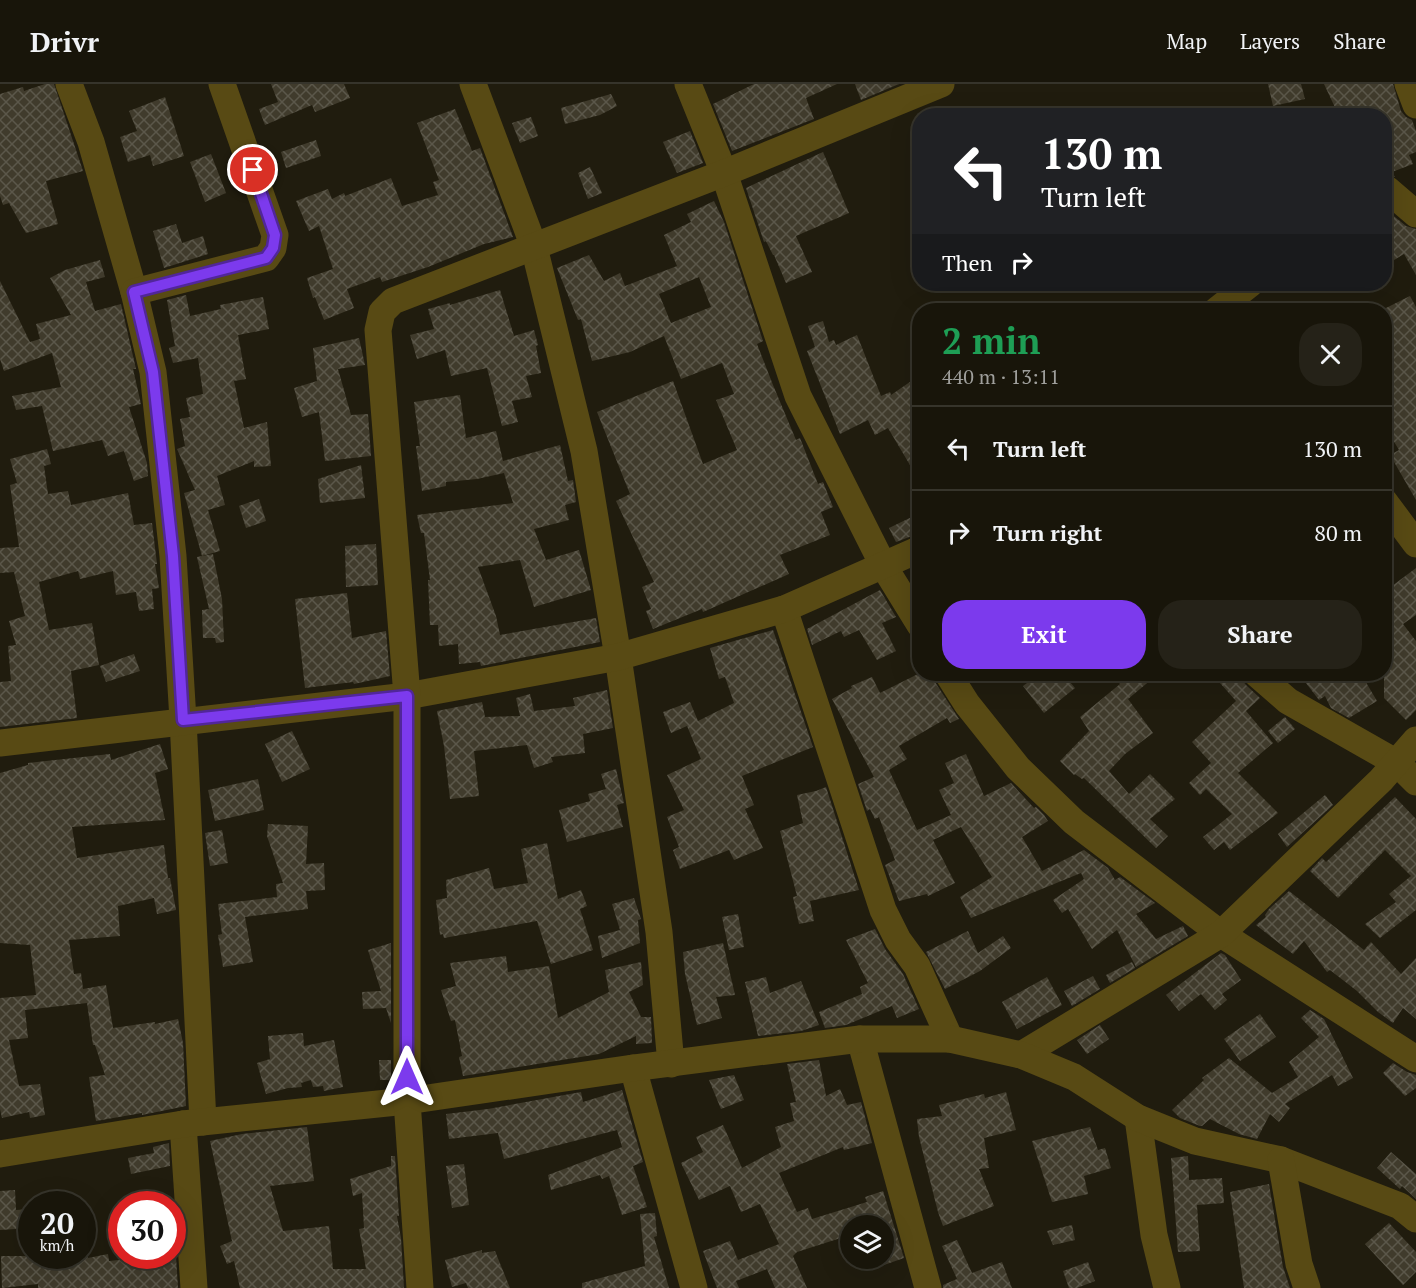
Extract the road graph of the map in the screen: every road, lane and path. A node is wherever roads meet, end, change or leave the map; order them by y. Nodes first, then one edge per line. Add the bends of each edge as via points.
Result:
1 (69, 84) edge
2 (222, 84) edge
3 (473, 84) edge
4 (688, 84) edge
5 (1408, 84) edge
6 (932, 86) edge
7 (1416, 105) edge
8 (724, 173) junction
9 (1392, 193) edge
10 (1416, 214) edge
11 (534, 247) junction
12 (1242, 291) edge
13 (134, 292) junction
14 (1229, 303) edge
15 (1392, 512) edge
16 (1416, 544) edge
17 (912, 552) edge
18 (883, 565) junction
19 (784, 609) junction
20 (912, 612) edge
21 (618, 657) junction
22 (952, 681) edge
23 (1265, 681) edge
24 (407, 696) junction
25 (183, 720) junction
26 (1416, 740) edge
27 (0, 743) edge
28 (1396, 763) junction
29 (1416, 782) edge
30 (1221, 934) junction
31 (860, 1039) junction
32 (950, 1040) junction
33 (1022, 1055) junction
34 (1416, 1059) edge
35 (671, 1064) junction
36 (633, 1068) junction
37 (407, 1101) junction
38 (1138, 1118) junction
39 (193, 1123) junction
40 (0, 1154) edge
41 (1281, 1160) junction
42 (1416, 1219) edge
43 (194, 1288) edge
44 (420, 1288) edge
45 (694, 1288) edge
46 (928, 1288) edge
47 (1167, 1288) edge
48 (1307, 1288) edge

1 - 13 street via 92,142
2 - 13 street via 275,235 273,248 266,258
3 - 11 street
4 - 8 street
5 - 7 street
6 - 8 street
8 - 11 street
8 - 18 street via 798,396
9 - 10 street
11 - 21 street via 584,451
11 - 24 street via 393,301 382,312 378,330
12 - 14 street
13 - 25 street via 153,372 173,556
15 - 16 street
17 - 18 street
18 - 19 street
18 - 20 street
19 - 21 street
19 - 32 street via 883,910 917,966
21 - 24 street
21 - 35 street via 659,932
22 - 30 street via 1018,768 1074,822
23 - 28 street via 1288,701
24 - 25 street
24 - 37 street
25 - 27 street
25 - 39 street
26 - 28 street
28 - 29 street
28 - 30 street
30 - 33 street
30 - 34 street
31 - 32 street
31 - 35 street
31 - 46 street
32 - 33 street
33 - 38 street via 1074,1077
35 - 36 street
36 - 37 street
36 - 45 street
37 - 39 street
37 - 44 street
38 - 41 street via 1195,1141
38 - 47 street via 1154,1235
39 - 40 street
39 - 43 street
41 - 42 street via 1400,1206
41 - 48 street via 1299,1264

